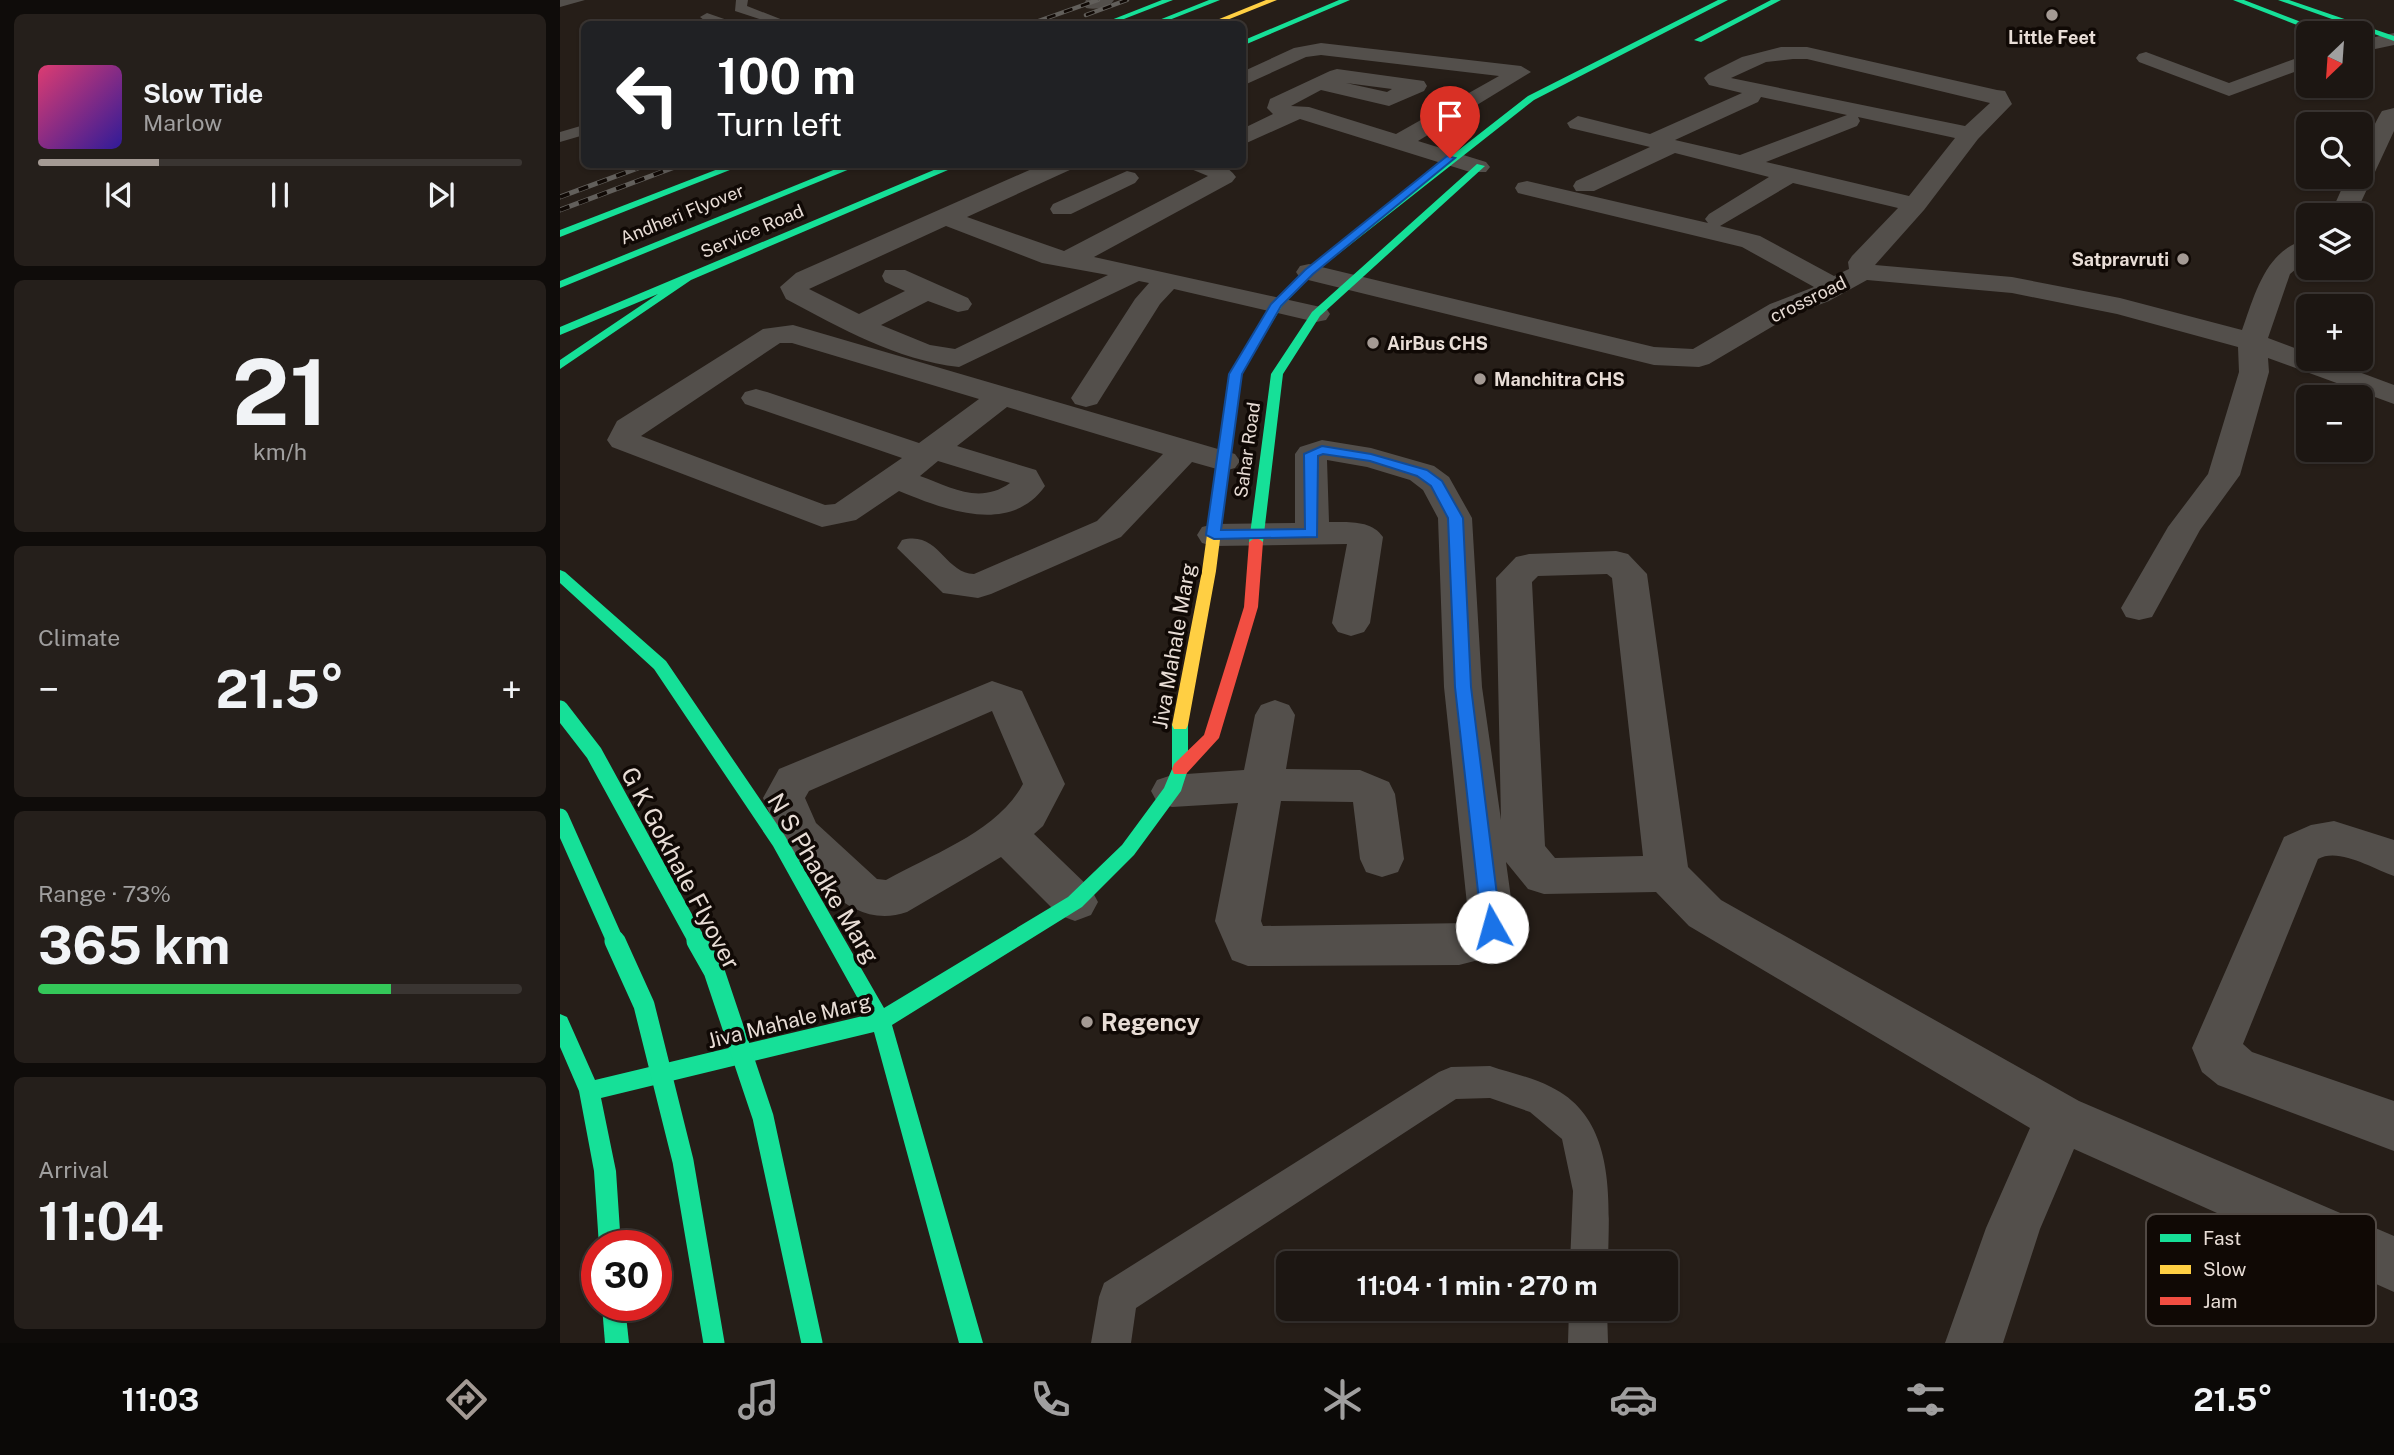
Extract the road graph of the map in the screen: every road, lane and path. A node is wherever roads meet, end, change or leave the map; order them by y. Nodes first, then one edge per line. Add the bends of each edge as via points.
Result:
1 (579, 0) edge
2 (742, 0) edge
3 (1169, 0) edge
4 (1216, 0) edge
5 (1273, 0) edge
6 (1346, 0) edge
7 (1724, 0) edge
8 (1777, 0) edge
9 (2236, 0) edge
10 (2282, 0) edge
11 (560, 4) edge
12 (2393, 12) edge
13 (707, 17) dead end
14 (717, 21) edge
15 (777, 21) edge
16 (1113, 21) edge
17 (1161, 21) edge
18 (1219, 21) edge
19 (2296, 22) edge
20 (1652, 36) junction
21 (2394, 37) edge
22 (1246, 42) edge
23 (2373, 43) edge
24 (2373, 50) edge
25 (2146, 58) dead end
26 (2394, 58) edge
27 (1595, 65) junction
28 (2296, 65) edge
29 (1617, 71) dead end
30 (1246, 78) edge
31 (1320, 83) dead end
32 (1750, 97) dead end
33 (1291, 113) junction
34 (2394, 115) edge
35 (1849, 121) dead end
36 (1578, 123) dead end
37 (581, 131) edge
38 (1969, 134) junction
39 (1246, 136) edge
40 (560, 137) edge
41 (1399, 142) junction
42 (1662, 144) junction
43 (2373, 149) edge
44 (1450, 158) junction
45 (1484, 163) joint
46 (1742, 163) junction
47 (731, 168) edge
48 (848, 168) edge
49 (949, 168) edge
50 (1210, 168) edge
51 (1054, 169) edge
52 (1789, 175) junction
53 (1127, 178) dead end
54 (1585, 186) dead end
55 (1527, 188) dead end
56 (1096, 193) junction
57 (1915, 205) junction
58 (1062, 209) dead end
59 (945, 216) junction
60 (1378, 218) junction
61 (1718, 219) dead end
62 (1413, 227) junction
63 (560, 234) edge
64 (2296, 256) edge
65 (1068, 260) junction
66 (1136, 272) junction
67 (1309, 272) junction
68 (1863, 272) junction
69 (895, 276) dead end
70 (686, 280) junction
71 (1168, 280) junction
72 (1352, 282) junction
73 (560, 285) edge
74 (1834, 286) junction
75 (928, 290) junction
76 (958, 304) dead end
77 (1277, 304) junction
78 (1316, 314) junction
79 (859, 325) junction
80 (560, 331) edge
81 (2252, 342) junction
82 (560, 365) edge
83 (2394, 395) edge
84 (1002, 396) junction
85 (756, 398) dead end
86 (1086, 398) dead end
87 (1185, 450) junction
88 (928, 452) junction
89 (1224, 461) junction
90 (896, 478) junction
91 (1312, 534) junction
92 (1214, 535) junction
93 (1256, 535) junction
94 (914, 548) dead end
95 (560, 575) edge
96 (2139, 608) dead end
97 (1351, 623) dead end
98 (560, 709) edge
99 (1275, 715) dead end
100 (1176, 780) junction
101 (1262, 785) junction
102 (560, 817) edge
103 (1005, 834) junction
104 (2394, 858) edge
105 (1382, 859) dead end
106 (1667, 874) junction
107 (1075, 902) junction
108 (881, 1021) junction
109 (560, 1023) edge
110 (575, 1097) edge
111 (2061, 1118) junction
112 (2394, 1126) edge
113 (2280, 1214) edge
114 (609, 1230) edge
115 (1589, 1251) edge
116 (2376, 1256) edge
117 (2394, 1264) edge
118 (615, 1321) edge
119 (1588, 1321) edge
120 (617, 1343) edge
121 (714, 1343) edge
122 (812, 1343) edge
123 (971, 1343) edge
124 (1111, 1343) edge
125 (1588, 1343) edge
126 (1974, 1343) edge

1 - 11 lane
2 - 15 lane via 740,8
3 - 16 main road
4 - 17 main road
5 - 18 main road
6 - 22 main road
7 - 20 main road, Jiva Mahale Marg
8 - 20 main road via 1681,44
9 - 19 main road
10 - 21 main road
12 - 21 street
13 - 14 lane
20 - 27 main road, Jiva Mahale Marg
21 - 23 street
24 - 26 main road
25 - 28 street via 2229,90
27 - 29 main road
27 - 44 main road, Jiva Mahale Marg via 1531,98
30 - 41 street via 1301,52 1321,49 1521,72
31 - 33 street via 1278,104
32 - 42 street
33 - 39 street
33 - 41 street via 1305,113
34 - 43 street
35 - 46 street
36 - 42 street
37 - 40 lane
38 - 38 street via 2001,104 1997,96 1808,53 1770,53 1715,78
38 - 57 street
41 - 44 street
42 - 46 street
42 - 54 street
44 - 45 street
44 - 60 main road, Jiva Mahale Marg
45 - 62 main road, Sahar Road
46 - 52 street
47 - 63 main road
48 - 73 main road, Andheri Flyover
49 - 70 main road, Service Road
50 - 65 street via 1224,177
51 - 56 street
51 - 59 street
52 - 57 street
52 - 61 street
53 - 56 street
55 - 74 street via 1751,241
56 - 58 street
57 - 68 street via 1861,262
59 - 65 street
59 - 79 street via 794,287 796,293
60 - 62 main road
60 - 67 main road, Jiva Mahale Marg
62 - 72 main road, Sahar Road
64 - 81 street via 2278,270
65 - 66 street
66 - 71 street
66 - 79 street via 959,358 940,358
67 - 72 street, crossroad
67 - 77 main road, Jiva Mahale Marg
68 - 74 street, crossroad
68 - 81 street, crossroad via 2012,285 2120,306
69 - 75 street
70 - 80 main road, Service Road
70 - 82 main road
71 - 77 street
71 - 86 street via 1149,299
72 - 74 street, crossroad via 1654,356 1699,358 1780,310
72 - 78 main road, Sahar Road
75 - 76 street
75 - 79 street
77 - 78 street
77 - 89 main road, Jiva Mahale Marg via 1236,374
78 - 93 main road, Sahar Road via 1277,374
81 - 83 street, crossroad
81 - 96 street via 2253,372 2224,475 2185,527
84 - 87 street
84 - 88 street
84 - 90 street via 793,334 774,335 628,428 623,440 822,516 844,513
85 - 88 street
87 - 89 street
87 - 94 street via 1109,529 978,586 956,585
88 - 90 street
88 - 90 street via 1024,477 1028,486 1014,498 975,508
89 - 92 main road, Jiva Mahale Marg
91 - 93 street
91 - 97 street via 1366,537
91 - 101 street via 1311,454 1322,450 1422,473 1437,484 1455,518 1463,687 1492,927 1482,941 1459,945 1248,946 1238,921
92 - 93 street
92 - 100 main road, Jiva Mahale Marg via 1178,736
93 - 100 main road, Sahar Road via 1251,607 1211,738
95 - 108 main road, N S Phadke Marg via 660,665 779,841
98 - 122 main road, G K Gokhale Flyover, bridge via 593,752 714,971 763,1117
99 - 101 street
100 - 101 street
100 - 107 main road, Jiva Mahale Marg via 1128,850
101 - 105 street via 1360,786 1374,794
102 - 121 main road, bridge via 644,1005 683,1161
103 - 103 street via 1028,814 1044,784 1008,701 992,695 794,780 784,797 799,834 866,896 891,899
103 - 107 street
104 - 112 street via 2331,836 2313,839 2299,849 2217,1048 2236,1069
106 - 106 street via 1629,574 1616,562 1529,565 1514,578 1523,852 1544,876
106 - 111 street via 1705,913
107 - 108 main road, Jiva Mahale Marg
108 - 110 main road, Jiva Mahale Marg
108 - 123 main road, N S Phadke Marg
109 - 110 main road
110 - 114 main road via 605,1171
111 - 113 street
111 - 126 street via 2013,1228
115 - 124 lane via 1591,1191 1578,1130 1541,1099 1490,1082 1451,1083 1118,1297
116 - 117 street
118 - 120 main road
119 - 125 lane

